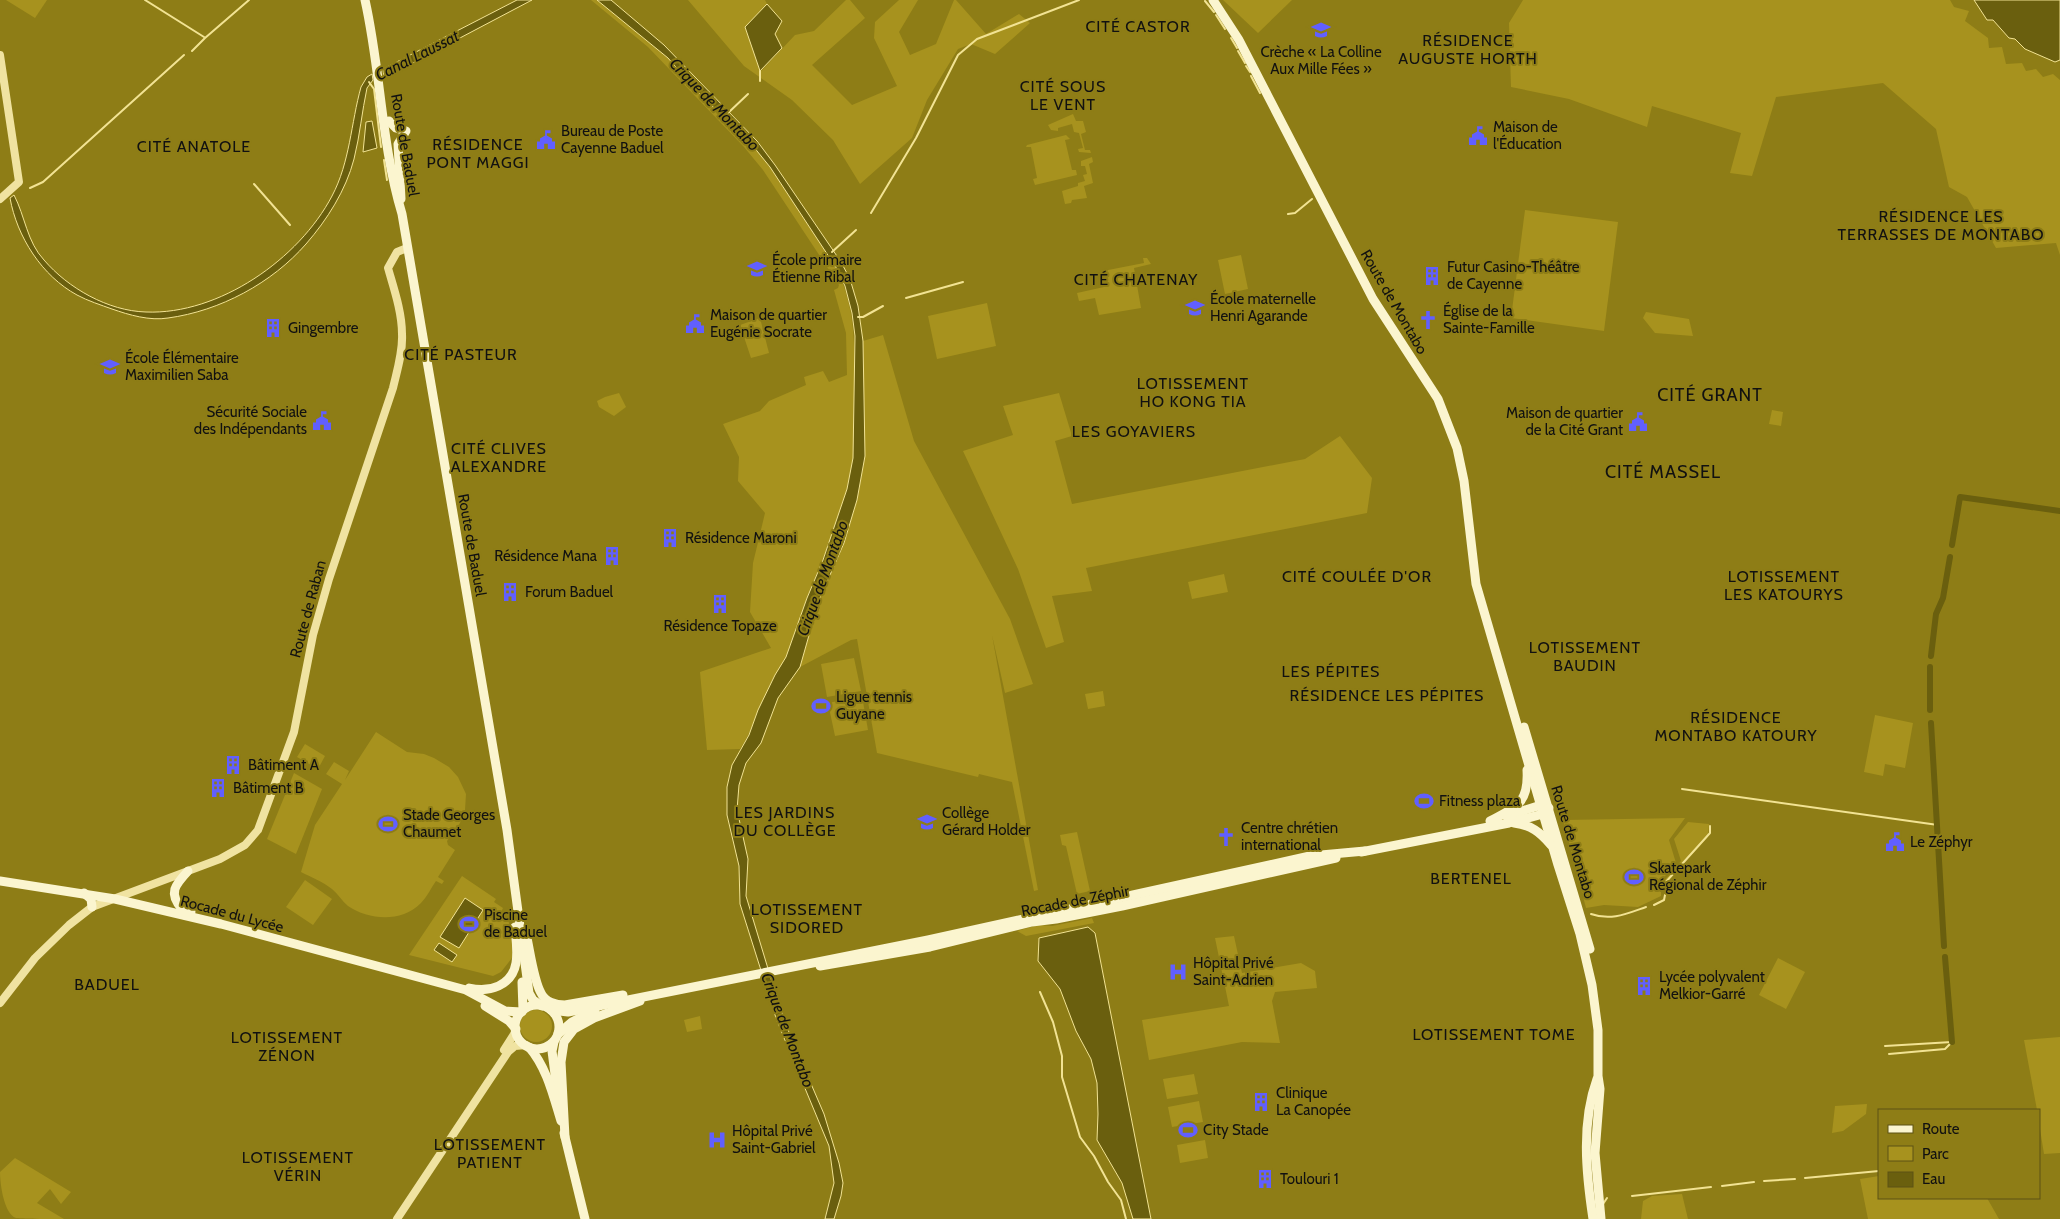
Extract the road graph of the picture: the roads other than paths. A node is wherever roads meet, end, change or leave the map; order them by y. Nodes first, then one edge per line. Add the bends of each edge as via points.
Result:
1 (364, 0) edge
2 (1213, 0) edge
3 (0, 54) edge
4 (379, 81) junction
5 (388, 121) junction
6 (0, 199) edge
7 (401, 199) junction
8 (402, 214) junction
9 (408, 248) junction
10 (1501, 666) junction
11 (1524, 748) junction
12 (1544, 809) junction
13 (1490, 821) junction
14 (1509, 823) junction
15 (1469, 830) junction
16 (1553, 846) junction
17 (188, 871) junction
18 (0, 881) edge
19 (514, 882) junction
20 (83, 893) junction
21 (115, 899) junction
22 (92, 907) junction
23 (221, 924) junction
24 (403, 974) junction
25 (455, 989) junction
26 (656, 994) junction
27 (614, 1002) junction
28 (0, 1003) edge
29 (542, 1006) junction
30 (551, 1010) junction
31 (522, 1011) junction
32 (516, 1030) junction
33 (1598, 1030) junction
34 (556, 1038) junction
35 (528, 1046) junction
36 (1598, 1076) junction
37 (488, 1081) junction
38 (562, 1121) junction
39 (565, 1137) junction
40 (397, 1219) edge
41 (585, 1219) edge
42 (1593, 1219) edge
43 (1601, 1219) edge

1 - 4 main road, Route de Baduel
2 - 10 main road, Route de Montabo via 1239,40 1373,299 1438,399 1457,448 1464,480 1476,584
3 - 6 street via 19,182
4 - 5 main road, Route de Baduel
4 - 8 main road, Route de Baduel via 388,151
5 - 7 main road, Route de Baduel
5 - 7 main road via 406,131 398,144
7 - 8 main road, Route de Baduel
8 - 9 main road, Route de Baduel
9 - 17 street, Route de Raban via 397,252 388,268 399,308 400,360 313,635 294,732 262,819 252,837 235,852
9 - 19 main road, Route de Baduel
10 - 11 main road, Route de Montabo
10 - 12 main road, Route de Montabo via 1512,687
11 - 12 main road, Route de Montabo
11 - 13 main road via 1528,782 1523,799
12 - 13 main road, Rocade de Zéphir
12 - 14 main road, Rocade de Zéphir
12 - 16 main road, Route de Montabo
12 - 33 main road, Route de Montabo via 1582,919 1600,1002
13 - 15 main road, Rocade de Zéphir
14 - 15 main road, Rocade de Zéphir
14 - 16 main road via 1530,826
15 - 26 main road, Rocade de Zéphir via 1365,851 1310,856
16 - 33 main road, Route de Montabo via 1580,934
17 - 21 street, Route de Raban
17 - 23 main road via 174,888 178,904 182,909
18 - 20 main road, Rocade du Lycée
19 - 24 main road via 516,964 504,983 480,990
19 - 26 main road via 540,993 544,998 557,1005 565,1005 646,992
19 - 29 main road, Route de Baduel via 529,993
19 - 31 main road, Route de Baduel
20 - 21 main road, Rocade du Lycée
20 - 22 main road via 91,899
21 - 22 street, Route de Raban
21 - 23 main road, Rocade du Lycée
22 - 28 street, Route de Raban via 35,958
23 - 24 main road, Rocade du Lycée
24 - 25 main road, Rocade du Lycée
25 - 31 main road, Rocade du Lycée via 475,994 505,1011
25 - 32 main road, Rocade du Lycée via 506,1018
26 - 27 main road, Rocade de Zéphir
26 - 39 main road via 608,1012 568,1035 560,1062
27 - 30 main road, Rocade de Zéphir via 568,1012
27 - 34 main road, Rocade de Zéphir via 572,1022
29 - 30 main road
29 - 31 main road
30 - 34 main road via 557,1019
31 - 32 main road
32 - 35 main road
32 - 37 street
33 - 36 main road, Route de Montabo
34 - 35 main road via 542,1048
34 - 38 main road via 552,1051 553,1065
35 - 37 street via 512,1048
35 - 38 main road via 545,1073
36 - 42 main road, Route de Montabo via 1590,1102 1586,1152
36 - 43 main road, Route de Montabo via 1600,1089 1595,1153
37 - 40 street
38 - 39 main road
39 - 41 main road

